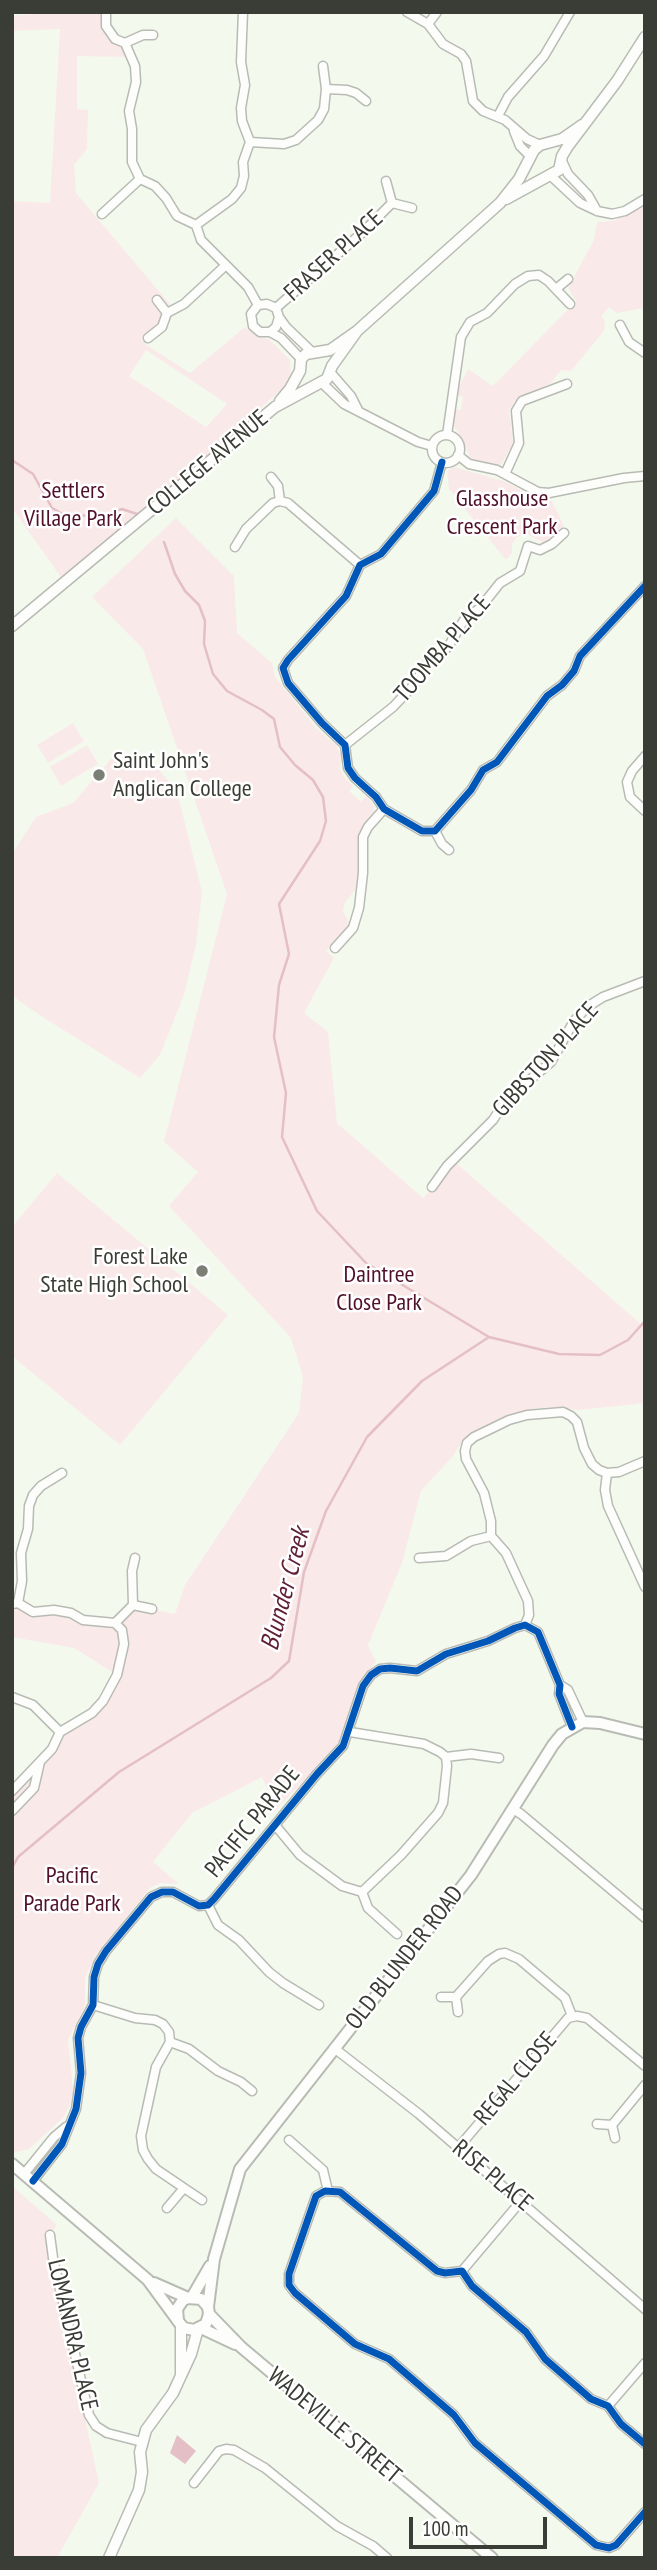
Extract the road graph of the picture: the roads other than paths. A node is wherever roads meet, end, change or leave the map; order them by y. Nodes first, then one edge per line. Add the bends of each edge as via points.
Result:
1 (106, 12) edge
2 (243, 12) edge
3 (407, 12) edge
4 (437, 12) edge
5 (570, 12) edge
6 (428, 24) junction
7 (153, 35) dead end
8 (645, 37) edge
9 (125, 43) junction
10 (323, 66) dead end
11 (326, 89) junction
12 (366, 101) dead end
13 (498, 116) junction
14 (582, 125) junction
15 (513, 128) junction
16 (250, 142) junction
17 (544, 145) junction
18 (562, 158) junction
19 (530, 159) junction
20 (548, 176) junction
21 (140, 179) junction
22 (386, 181) dead end
23 (645, 199) edge
24 (500, 202) junction
25 (392, 203) junction
26 (412, 208) dead end
27 (597, 211) junction
28 (102, 215) dead end
29 (196, 225) junction
30 (226, 265) junction
31 (568, 279) dead end
32 (556, 289) junction
33 (157, 300) dead end
34 (569, 304) dead end
35 (258, 305) junction
36 (167, 313) junction
37 (277, 313) junction
38 (620, 325) dead end
39 (357, 331) junction
40 (270, 332) junction
41 (148, 338) dead end
42 (316, 351) junction
43 (645, 353) edge
44 (300, 365) junction
45 (331, 369) junction
46 (319, 383) junction
47 (567, 384) dead end
48 (275, 407) junction
49 (358, 410) junction
50 (447, 435) junction
51 (432, 446) junction
52 (458, 455) junction
53 (442, 462) junction
54 (505, 474) junction
55 (645, 476) edge
56 (271, 477) dead end
57 (280, 501) junction
58 (564, 533) dead end
59 (235, 547) dead end
60 (360, 565) junction
61 (645, 586) edge
62 (12, 626) edge
63 (345, 745) junction
64 (645, 755) edge
65 (384, 809) junction
66 (645, 811) edge
67 (435, 831) junction
68 (449, 850) dead end
69 (335, 948) dead end
70 (645, 981) edge
71 (432, 1187) dead end
72 (645, 1461) edge
73 (607, 1473) junction
74 (62, 1474) dead end
75 (491, 1536) junction
76 (135, 1558) dead end
77 (419, 1558) dead end
78 (645, 1587) edge
79 (15, 1604) edge
80 (133, 1605) junction
81 (152, 1609) dead end
82 (115, 1623) junction
83 (525, 1625) junction
84 (12, 1697) edge
85 (578, 1724) junction
86 (60, 1732) junction
87 (350, 1732) junction
88 (645, 1734) edge
89 (446, 1758) junction
90 (499, 1758) dead end
91 (40, 1762) junction
92 (12, 1791) edge
93 (513, 1809) junction
94 (12, 1811) edge
95 (275, 1825) junction
96 (362, 1892) junction
97 (208, 1905) junction
98 (645, 1918) edge
99 (397, 1934) dead end
100 (440, 1997) dead end
101 (456, 1997) junction
102 (93, 2005) junction
103 (320, 2005) dead end
104 (458, 2012) dead end
105 (572, 2017) junction
106 (170, 2042) junction
107 (334, 2048) junction
108 (645, 2066) edge
109 (645, 2085) edge
110 (252, 2091) dead end
111 (597, 2124) dead end
112 (612, 2125) junction
113 (615, 2138) dead end
114 (289, 2140) dead end
115 (458, 2148) junction
116 (12, 2164) edge
117 (28, 2178) junction
118 (184, 2188) junction
119 (328, 2190) junction
120 (202, 2200) dead end
121 (521, 2201) junction
122 (167, 2208) dead end
123 (50, 2235) dead end
124 (214, 2259) junction
125 (462, 2271) junction
126 (148, 2280) junction
127 (190, 2297) junction
128 (645, 2309) edge
129 (209, 2310) junction
130 (179, 2322) junction
131 (200, 2329) junction
132 (241, 2347) junction
133 (645, 2362) edge
134 (181, 2374) junction
135 (608, 2406) junction
136 (142, 2442) junction
137 (645, 2444) edge
138 (194, 2483) dead end
139 (645, 2512) edge
140 (109, 2558) edge
141 (387, 2558) edge
142 (492, 2558) edge

1 - 9 street via 106,26 115,39
2 - 16 street via 245,85 241,108
3 - 6 street
4 - 6 street
5 - 13 street via 544,56 514,89
6 - 13 street via 443,44 466,61 473,102
7 - 9 street
8 - 14 street, COLLEGE AVENUE
9 - 21 street via 135,66 129,111 132,162
10 - 11 street
11 - 12 street via 347,90
11 - 16 street via 318,120 296,140
13 - 15 street
14 - 17 street, COLLEGE AVENUE
14 - 18 street, COLLEGE AVENUE
15 - 17 street
15 - 19 street
16 - 29 street via 241,188
17 - 18 street via 557,148
17 - 19 street, COLLEGE AVENUE
18 - 20 street, COLLEGE AVENUE via 559,170
18 - 27 street via 568,174
19 - 20 street via 534,170
19 - 24 street, COLLEGE AVENUE
20 - 24 street, COLLEGE AVENUE
20 - 27 street
21 - 28 street
21 - 29 street via 155,186 177,216
22 - 25 street
23 - 27 street via 625,211
24 - 39 street, COLLEGE AVENUE
25 - 26 street
25 - 37 street, FRASER PLACE
29 - 30 street via 201,240
30 - 35 street
30 - 36 street via 184,304
31 - 32 street
32 - 34 street
32 - 50 street via 539,275 528,276 464,329
33 - 36 street
35 - 37 street via 267,304
35 - 40 street via 251,314 253,326
36 - 41 street via 162,327
37 - 40 street via 276,327
37 - 42 street via 286,327
38 - 43 street via 629,342
39 - 42 street, COLLEGE AVENUE via 330,349
39 - 45 street, COLLEGE AVENUE
40 - 44 street via 281,338
42 - 44 street, COLLEGE AVENUE
42 - 45 street via 329,359
44 - 46 street via 304,379
44 - 48 street, COLLEGE AVENUE via 290,389
45 - 46 street, COLLEGE AVENUE
45 - 49 street
46 - 48 street, COLLEGE AVENUE
46 - 49 street
47 - 54 street via 522,401 516,411 519,443
48 - 62 street, COLLEGE AVENUE
49 - 51 street
50 - 51 street
50 - 52 street via 458,442
51 - 53 street via 433,455
52 - 53 street
52 - 54 street via 469,464
53 - 60 street via 433,491 399,535 381,554
54 - 55 street via 549,493
56 - 57 street
57 - 59 street via 272,503 246,529
57 - 60 street
58 - 63 street, TOOMBA PLACE via 540,550 528,546 520,571 500,583 464,620 448,647 427,664 393,707
60 - 63 street via 346,596 284,668 288,683
61 - 67 street via 580,656 574,671 547,696 497,762 482,770
63 - 65 street via 348,768
64 - 66 street via 627,782 630,797
65 - 67 street via 422,831
65 - 69 street via 363,837 359,908 353,928
67 - 68 street
70 - 71 street, GIBBSTON PLACE via 587,1007 551,1062 506,1100
72 - 73 street
73 - 75 street via 592,1464 576,1422 562,1412 509,1420 474,1437 467,1443 466,1460 484,1493
73 - 78 street via 608,1506
74 - 79 street via 41,1486 29,1506 21,1553 22,1581
75 - 77 street via 471,1541 446,1556
75 - 83 street via 506,1553 528,1601
76 - 80 street
79 - 82 street via 33,1612 54,1610 83,1620
80 - 81 street
80 - 82 street
82 - 86 street via 122,1630 124,1644 117,1675 92,1713
83 - 85 street via 538,1632 560,1685 568,1690
83 - 87 street, PACIFIC PARADE via 446,1654 417,1671 380,1669 363,1686
84 - 86 street via 33,1704
85 - 88 main road via 600,1723
85 - 93 main road, OLD BLUNDER ROAD via 553,1745
86 - 91 street
87 - 89 street via 425,1744
87 - 95 street, PACIFIC PARADE
89 - 90 street via 471,1754
89 - 96 street via 443,1803 438,1813
91 - 92 street
91 - 94 street via 34,1788
93 - 98 street
93 - 107 main road, OLD BLUNDER ROAD via 471,1875
95 - 96 street via 300,1855 342,1886
95 - 97 street, PACIFIC PARADE
96 - 99 street via 368,1908
97 - 102 street, PACIFIC PARADE via 192,1904 173,1892 151,1897 98,1964
97 - 103 street via 218,1924 269,1972
100 - 101 street
101 - 104 street
101 - 105 street via 488,1961 505,1954 519,1959 565,1998
102 - 106 street via 163,2024
102 - 117 street, PACIFIC PARADE via 78,2038 80,2092 76,2109
105 - 108 street, REGAL CLOSE via 587,2018
105 - 115 street, REGAL CLOSE
106 - 110 street via 189,2049
106 - 118 street via 156,2067 141,2136 143,2150 156,2169
107 - 115 street, RISE PLACE
107 - 124 main road, OLD BLUNDER ROAD via 240,2169
109 - 112 street
111 - 112 street
112 - 113 street
114 - 119 street via 323,2170
115 - 121 street, RISE PLACE
116 - 117 main road
117 - 126 main road
118 - 120 street
118 - 122 street
119 - 125 street via 347,2196 437,2271
119 - 139 street via 313,2203 293,2262 288,2281 295,2293 355,2344 389,2359 454,2415 475,2443 596,2545 616,2545
121 - 125 street
121 - 128 street, RISE PLACE
123 - 136 street, LOMANDRA PLACE via 89,2415 107,2432
124 - 127 main road, OLD BLUNDER ROAD
124 - 129 main road, OLD BLUNDER ROAD
125 - 135 street via 472,2286 526,2332 545,2359 591,2399
126 - 127 main road
126 - 130 main road
127 - 129 main road via 201,2299
127 - 130 main road via 179,2304
129 - 131 main road via 209,2319
129 - 132 main road, WADEVILLE STREET
130 - 131 main road via 189,2330
130 - 134 street
131 - 132 main road, WADEVILLE STREET
131 - 134 street
132 - 142 main road, WADEVILLE STREET
133 - 135 street
134 - 136 street
135 - 137 street
136 - 140 street via 139,2490
138 - 141 street via 219,2451 234,2450

